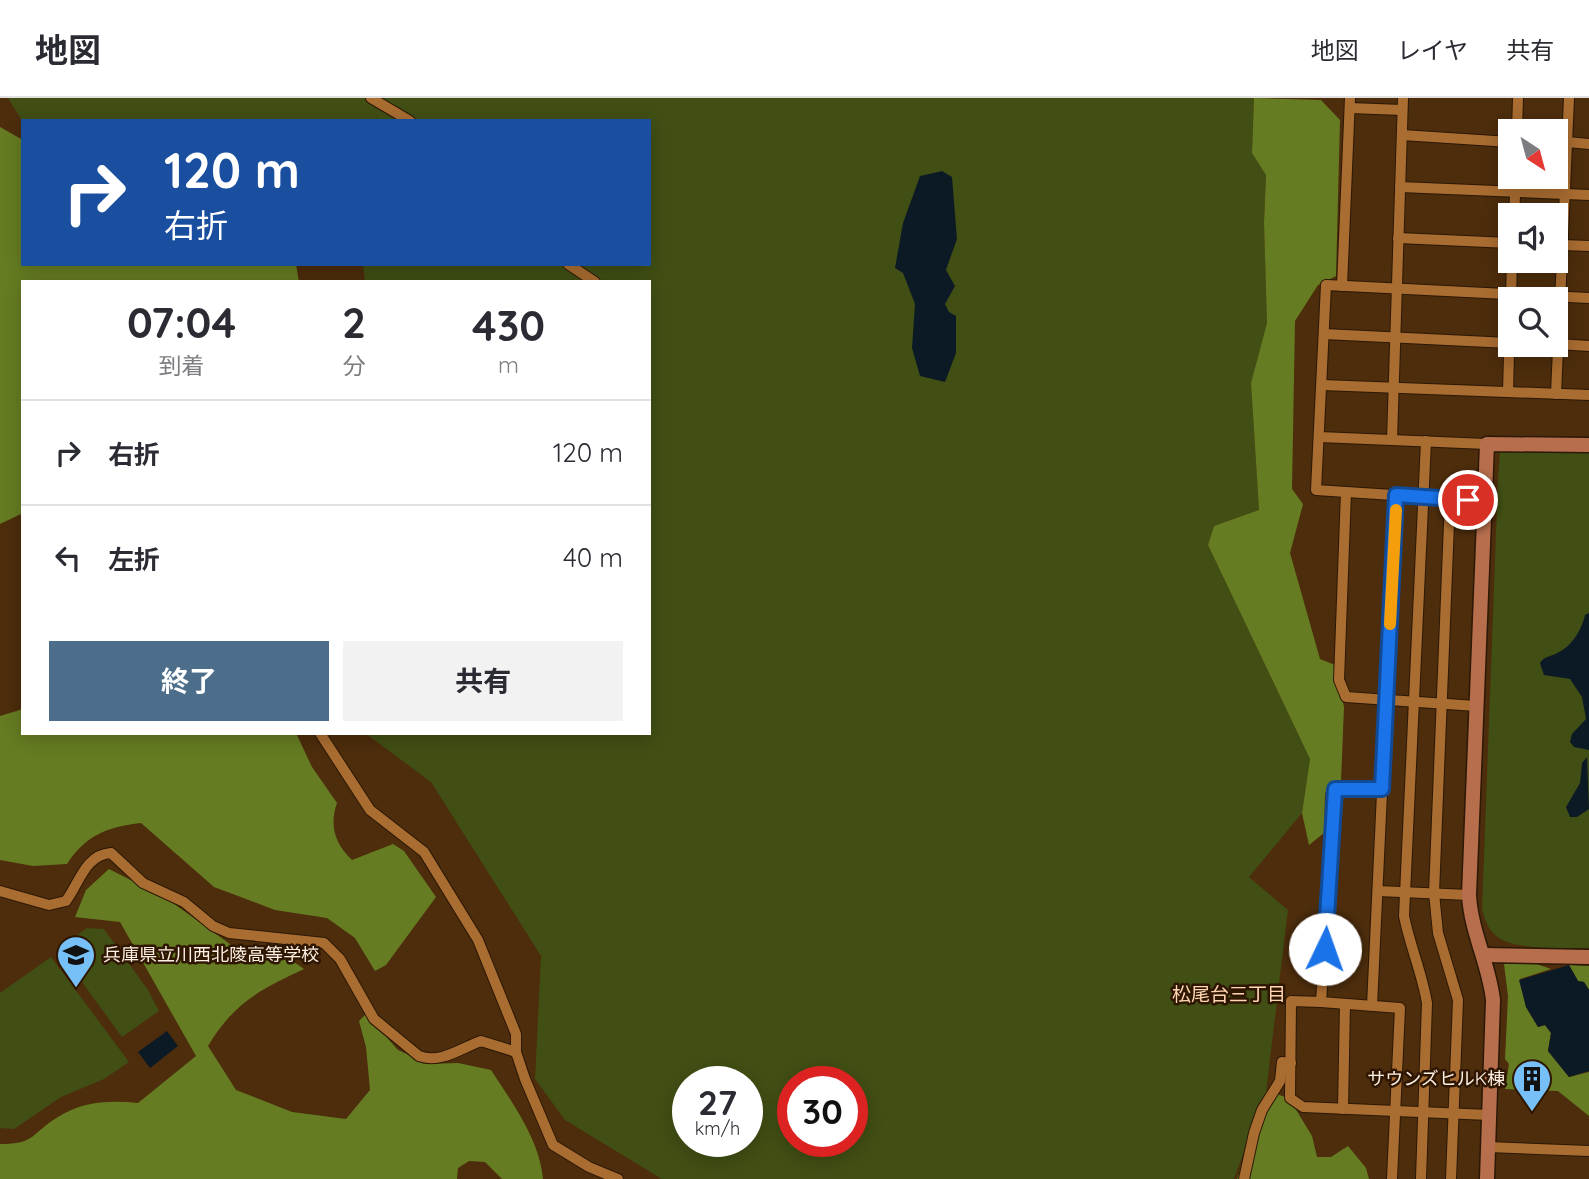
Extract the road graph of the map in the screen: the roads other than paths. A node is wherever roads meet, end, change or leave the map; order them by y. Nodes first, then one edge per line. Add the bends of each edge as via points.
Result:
1 (371, 98) edge
2 (1403, 98) edge
3 (1518, 98) edge
4 (1569, 98) edge
5 (1350, 103) edge
6 (1402, 110) junction
7 (407, 119) edge
8 (1517, 119) edge
9 (1568, 120) edge
10 (1402, 135) junction
11 (1498, 141) edge
12 (1568, 142) edge
13 (1589, 144) edge
14 (1400, 187) junction
15 (1515, 189) edge
16 (1565, 189) edge
17 (1515, 192) junction
18 (1565, 195) junction
19 (1589, 195) edge
20 (1515, 203) edge
21 (1565, 203) edge
22 (1398, 238) junction
23 (1498, 242) edge
24 (1568, 245) edge
25 (1589, 246) edge
26 (571, 266) edge
27 (592, 280) edge
28 (1342, 286) junction
29 (1397, 288) junction
30 (1498, 296) edge
31 (1568, 297) edge
32 (1589, 298) edge
33 (1324, 334) junction
34 (1395, 337) junction
35 (1498, 342) edge
36 (1568, 344) edge
37 (1589, 345) edge
38 (1509, 357) edge
39 (1557, 357) edge
40 (1322, 385) junction
41 (1394, 388) junction
42 (1508, 392) junction
43 (1556, 394) junction
44 (1589, 395) edge
45 (1319, 437) junction
46 (1392, 440) junction
47 (1426, 441) junction
48 (1487, 443) junction
49 (1589, 445) edge
50 (1346, 492) junction
51 (1396, 495) junction
52 (1424, 497) junction
53 (1450, 499) junction
54 (1485, 501) junction
55 (1387, 700) junction
56 (1414, 702) junction
57 (1444, 704) junction
58 (1476, 706) junction
59 (321, 735) edge
60 (1382, 789) junction
61 (0, 891) edge
62 (1378, 891) junction
63 (1405, 892) junction
64 (1434, 893) junction
65 (1469, 895) junction
66 (1484, 955) junction
67 (1589, 957) edge
68 (1321, 1002) junction
69 (1345, 1004) junction
70 (1372, 1006) junction
71 (516, 1052) junction
72 (1290, 1063) junction
73 (1343, 1109) junction
74 (1395, 1111) junction
75 (1423, 1112) junction
76 (1453, 1113) junction
77 (1489, 1115) junction
78 (1488, 1147) junction
79 (1589, 1151) edge
80 (618, 1179) edge
81 (1244, 1179) edge
82 (1392, 1179) edge
83 (1421, 1179) edge
84 (1451, 1179) edge
85 (1487, 1179) edge

1 - 7 street
2 - 6 street
3 - 8 street
4 - 9 street
5 - 6 street
5 - 28 street
6 - 10 street
10 - 11 street
10 - 14 street
12 - 13 street
14 - 17 street
14 - 22 street
15 - 17 street
16 - 18 street
17 - 18 street
17 - 20 street
18 - 19 street
18 - 21 street
22 - 23 street
22 - 29 street
24 - 25 street
26 - 27 street
28 - 29 street
28 - 33 street via 1325,285
29 - 30 street
29 - 34 street
31 - 32 street
33 - 34 street
33 - 40 street
34 - 35 street
34 - 41 street
36 - 37 street
38 - 42 street
39 - 43 street
40 - 41 street
40 - 45 street
41 - 42 street
41 - 46 street
42 - 43 street
43 - 44 street
45 - 46 street
45 - 50 street via 1316,490
46 - 47 street
47 - 48 street
47 - 52 street
48 - 49 street
48 - 54 street
50 - 51 street
50 - 55 street via 1339,680 1346,697
51 - 52 street
51 - 55 street
52 - 53 street
52 - 56 street
53 - 54 street
53 - 57 street
54 - 58 street
55 - 56 street
55 - 60 street
56 - 57 street
56 - 63 street
57 - 58 street
57 - 64 street
58 - 65 street
59 - 71 street via 370,810 424,852 439,873 478,940 516,1034
60 - 62 street
60 - 68 street via 1335,789
61 - 71 street via 49,905 66,901 87,864 100,854 111,853 143,883 184,902 229,933 324,943 340,959 374,1019 419,1056 442,1058 481,1041
62 - 63 street
62 - 70 street
63 - 64 street
63 - 75 street via 1411,952 1427,1003
64 - 65 street
64 - 76 street via 1438,933 1458,1000
65 - 66 street
66 - 67 street
66 - 77 street via 1493,1000
68 - 69 street
68 - 72 street via 1291,1001
69 - 70 street
69 - 73 street
70 - 74 street via 1400,1008
71 - 80 street via 553,1144
72 - 73 street via 1290,1097 1303,1107
72 - 81 street via 1282,1062 1280,1081 1262,1110
73 - 74 street
74 - 75 street
74 - 82 street
75 - 76 street
75 - 83 street
76 - 77 street
76 - 84 street
77 - 78 street
78 - 79 street
78 - 85 street

